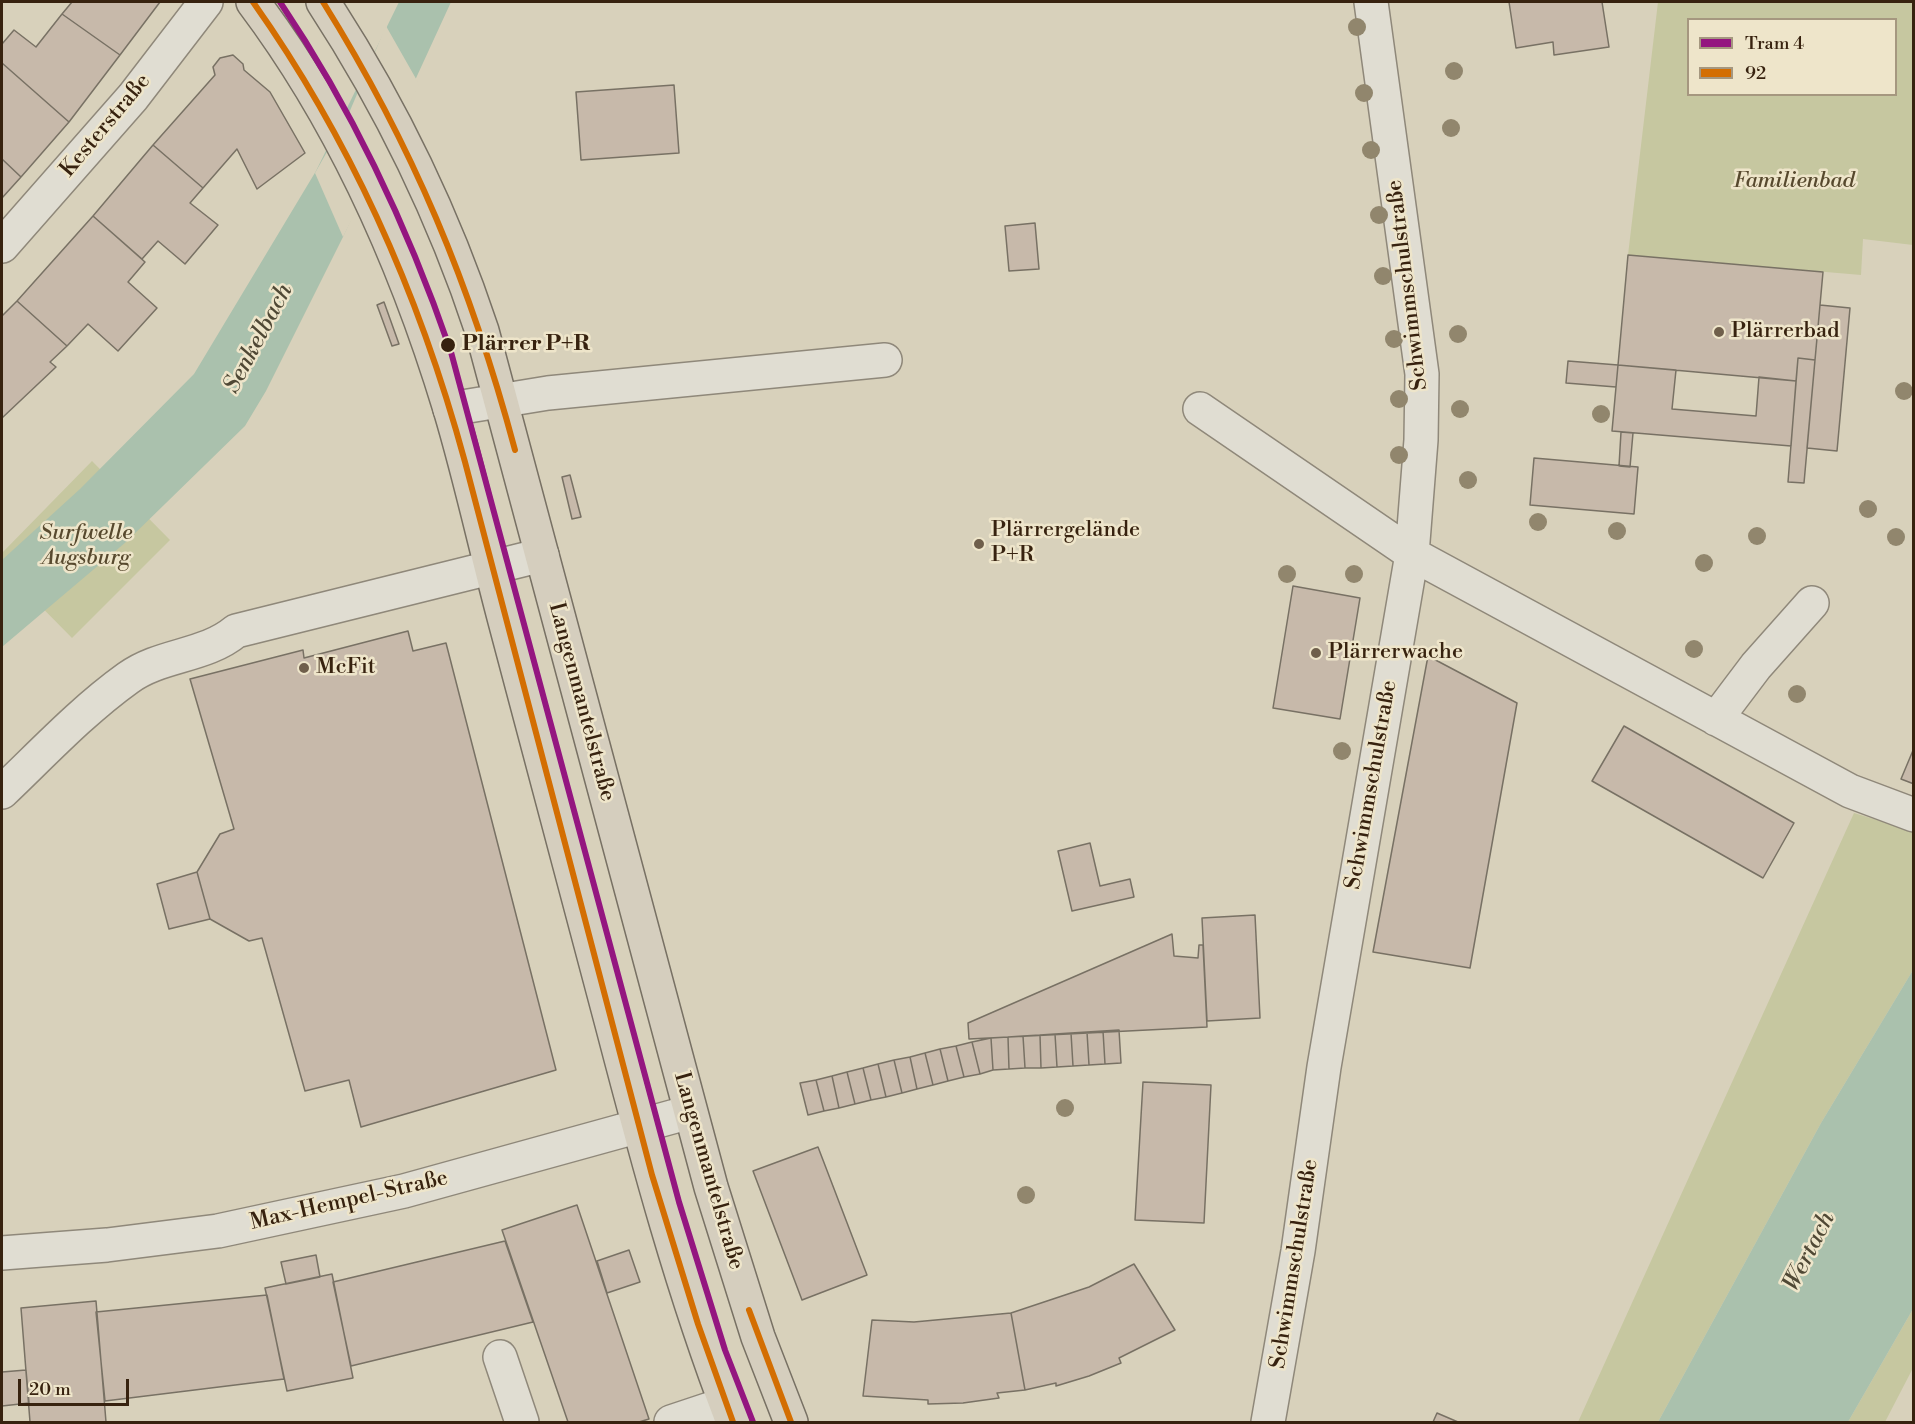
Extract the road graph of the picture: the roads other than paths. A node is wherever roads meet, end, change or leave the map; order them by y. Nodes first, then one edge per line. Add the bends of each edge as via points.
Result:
1 (206, 2) edge
2 (253, 2) edge
3 (323, 2) edge
4 (1371, 2) edge
5 (2, 246) edge
6 (885, 360) dead end
7 (502, 400) junction
8 (450, 409) junction
9 (1200, 409) dead end
10 (1412, 554) junction
11 (542, 555) junction
12 (491, 568) junction
13 (1812, 603) dead end
14 (1716, 719) junction
15 (2, 792) edge
16 (1914, 815) edge
17 (690, 1112) junction
18 (639, 1127) junction
19 (2, 1253) edge
20 (500, 1357) dead end
21 (729, 1413) edge
22 (522, 1422) edge
23 (671, 1422) edge
24 (790, 1422) edge
25 (1268, 1422) edge

1 - 5 street, Kesterstraße via 133,97
2 - 8 main road via 282,39 338,133 367,192 416,308
3 - 7 main road, Langenmantelstraße via 398,132 450,243
4 - 10 street, Schwimmschulstraße via 1422,374
6 - 7 street
7 - 8 street
7 - 11 main road, Langenmantelstraße
8 - 12 main road
9 - 10 street
10 - 14 street
10 - 25 street, Schwimmschulstraße
11 - 12 street
11 - 17 main road, Langenmantelstraße
12 - 15 street via 236,632 220,644 160,660 128,678
12 - 18 main road
13 - 14 street
14 - 16 street via 1850,791
17 - 18 street, Max-Hempel-Straße
17 - 24 main road, Langenmantelstraße via 758,1337
18 - 19 street, Max-Hempel-Straße via 404,1191 218,1231
18 - 21 main road via 697,1323
20 - 22 street
21 - 23 street

